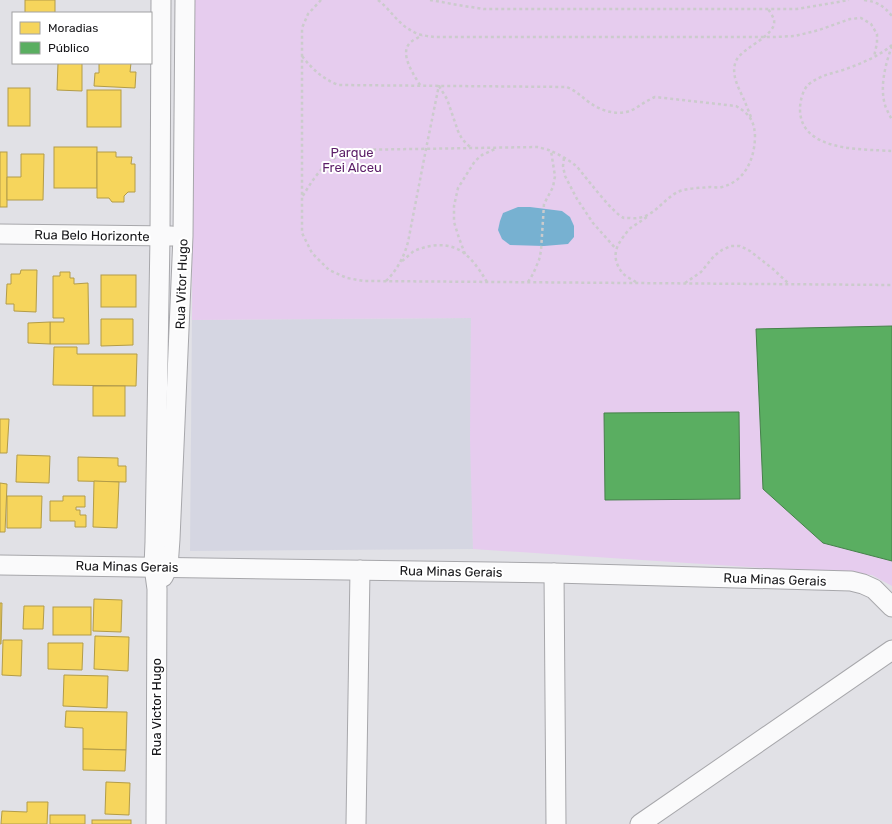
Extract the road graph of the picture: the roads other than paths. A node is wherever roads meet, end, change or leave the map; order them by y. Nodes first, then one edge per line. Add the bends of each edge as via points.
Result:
1 (161, 0) edge
2 (185, 0) edge
3 (0, 234) edge
4 (160, 236) junction
5 (183, 236) junction
6 (0, 565) edge
7 (161, 567) junction
8 (360, 570) junction
9 (554, 573) junction
10 (892, 607) edge
11 (892, 650) edge
12 (156, 824) edge
13 (356, 824) edge
14 (556, 824) edge
15 (640, 824) edge

1 - 4 street, Rua Vitor Hugo
2 - 5 street, Rua Vitor Hugo
3 - 4 street, Rua Belo Horizonte
4 - 5 street, Rua Belo Horizonte
4 - 7 street, Rua Vitor Hugo via 155,542
5 - 7 street, Rua Vitor Hugo via 170,540
6 - 7 street, Rua Minas Gerais
7 - 8 street, Rua Minas Gerais
7 - 12 street, Rua Victor Hugo via 157,589
8 - 9 street, Rua Minas Gerais
8 - 13 street
9 - 10 street, Rua Minas Gerais via 851,581 874,589
9 - 14 street
11 - 15 street

